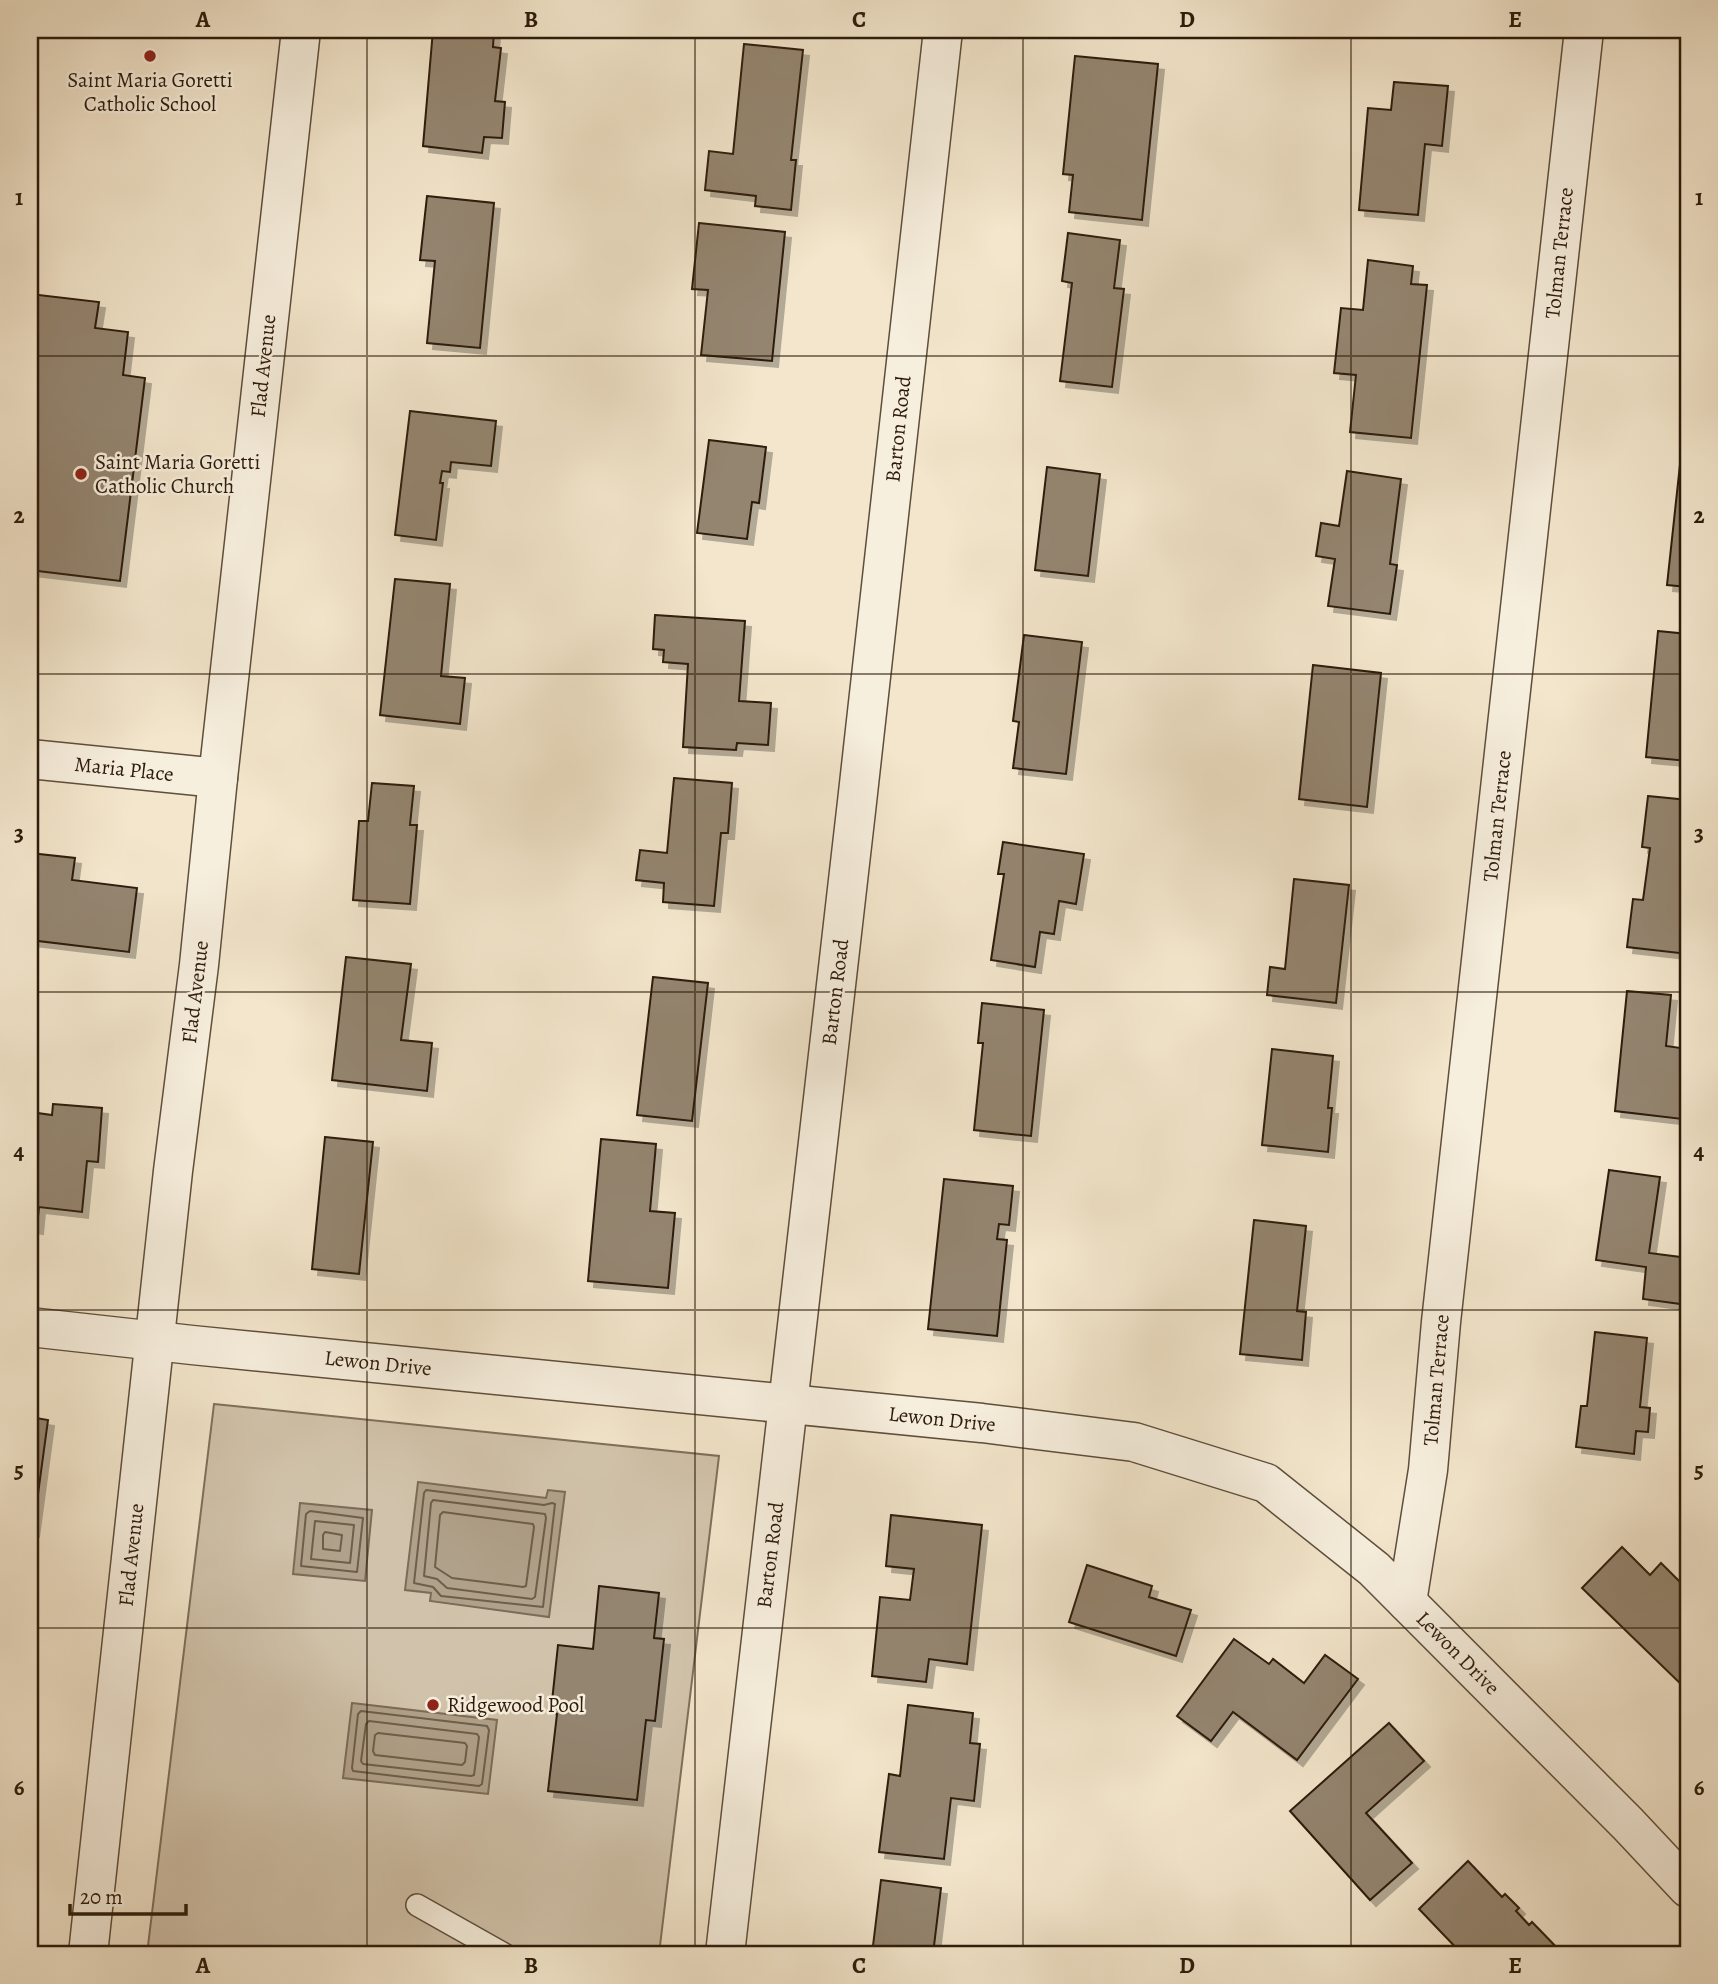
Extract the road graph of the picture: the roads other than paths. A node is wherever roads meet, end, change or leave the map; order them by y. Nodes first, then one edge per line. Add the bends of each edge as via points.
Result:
1 (301, 30) edge
2 (943, 30) edge
3 (1584, 30) edge
4 (30, 759) edge
5 (218, 778) junction
6 (30, 1327) edge
7 (154, 1341) junction
8 (787, 1404) junction
9 (1407, 1602) junction
10 (1688, 1888) edge
11 (417, 1905) dead end
12 (88, 1954) edge
13 (504, 1954) edge
14 (725, 1954) edge

1 - 5 street, Flad Avenue
2 - 8 street, Barton Road
3 - 9 street, Tolman Terrace via 1427,1470
4 - 5 street, Maria Place
5 - 7 street, Flad Avenue
6 - 7 street, Lewon Drive
7 - 8 street, Lewon Drive
7 - 12 street, Flad Avenue
8 - 9 street, Lewon Drive via 1134,1442 1266,1483 1374,1569
8 - 14 street, Barton Road
9 - 10 street, Lewon Drive
11 - 13 lane

